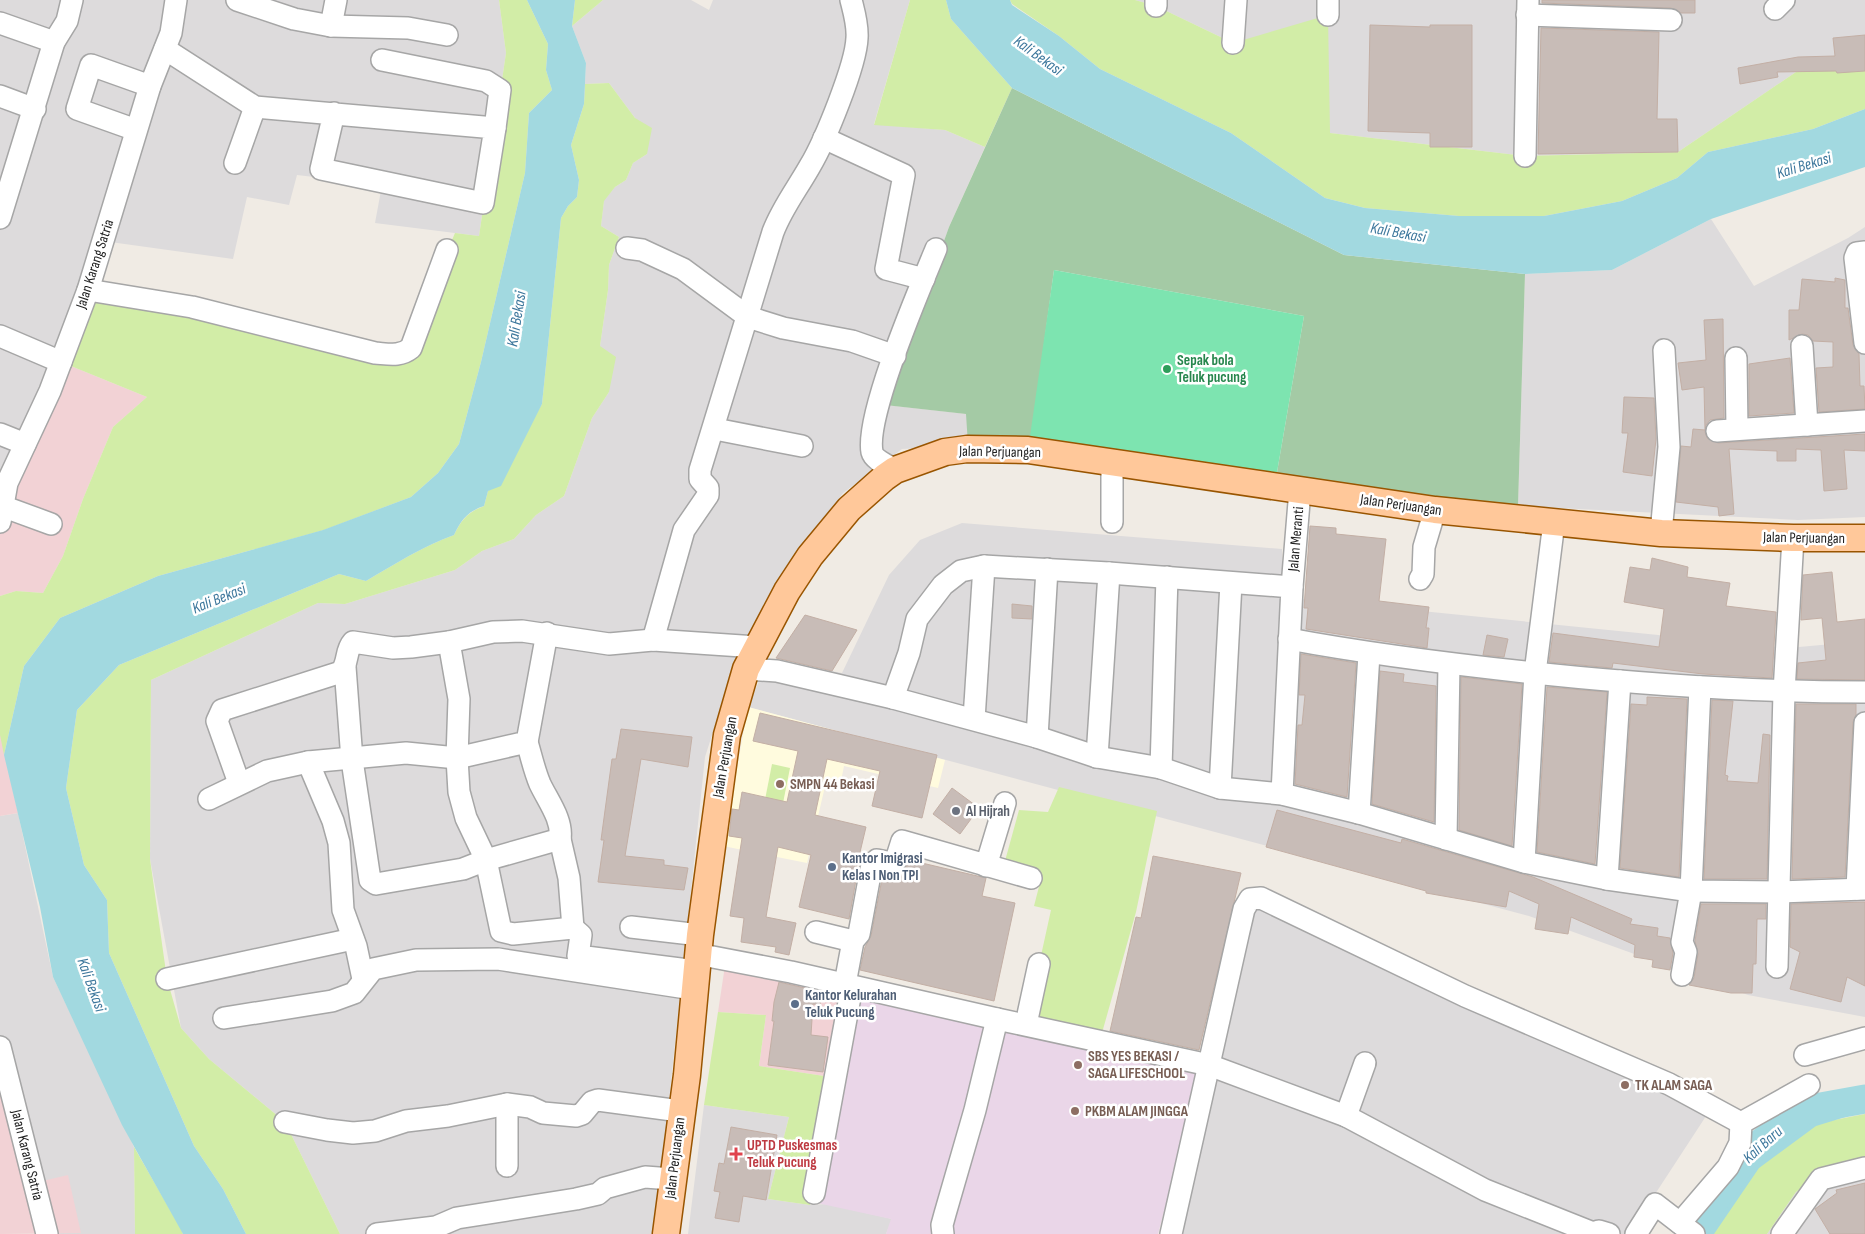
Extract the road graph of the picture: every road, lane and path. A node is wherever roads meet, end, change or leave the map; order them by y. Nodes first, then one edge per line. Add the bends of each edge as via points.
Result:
1 (72, 0) edge
2 (175, 0) edge
3 (237, 0) edge
4 (336, 0) edge
5 (851, 0) edge
6 (1236, 0) edge
7 (1528, 7) edge
8 (1671, 20) dead end
9 (0, 23) edge
10 (331, 26) junction
11 (447, 35) dead end
12 (54, 42) junction
13 (1233, 43) dead end
14 (165, 49) junction
15 (382, 60) dead end
16 (150, 86) junction
17 (0, 96) edge
18 (255, 107) junction
19 (35, 109) junction
20 (334, 113) junction
21 (495, 128) junction
22 (136, 130) junction
23 (824, 138) junction
24 (1525, 156) dead end
25 (235, 163) dead end
26 (8, 169) edge
27 (0, 218) edge
28 (627, 248) dead end
29 (936, 249) dead end
30 (447, 250) dead end
31 (1865, 252) edge
32 (924, 279) junction
33 (88, 290) junction
34 (748, 317) junction
35 (0, 336) edge
36 (1865, 343) edge
37 (1802, 346) dead end
38 (1664, 350) dead end
39 (895, 356) junction
40 (1736, 358) dead end
41 (62, 362) junction
42 (1865, 421) edge
43 (1806, 425) junction
44 (715, 428) junction
45 (0, 434) edge
46 (24, 444) junction
47 (802, 446) dead end
48 (1112, 463) junction
49 (895, 470) junction
50 (1300, 490) junction
51 (1436, 510) junction
52 (1, 514) edge
53 (1112, 522) dead end
54 (1554, 522) junction
55 (51, 524) dead end
56 (1661, 533) junction
57 (1793, 538) junction
58 (1865, 538) edge
59 (984, 566) junction
60 (1047, 569) junction
61 (1109, 573) junction
62 (1168, 578) junction
63 (1420, 579) dead end
64 (1231, 583) junction
65 (1292, 587) junction
66 (548, 633) junction
67 (1289, 639) junction
68 (653, 640) junction
69 (449, 642) junction
70 (1369, 654) junction
71 (751, 658) junction
72 (1449, 664) junction
73 (345, 667) junction
74 (1535, 673) junction
75 (1620, 681) junction
76 (1700, 687) junction
77 (1784, 692) junction
78 (1865, 692) edge
79 (893, 698) junction
80 (974, 719) junction
81 (1865, 723) edge
82 (1036, 737) junction
83 (526, 742) junction
84 (1097, 757) junction
85 (457, 758) junction
86 (352, 760) junction
87 (308, 762) junction
88 (1161, 768) junction
89 (238, 783) junction
90 (1220, 788) junction
91 (1282, 794) junction
92 (209, 799) dead end
93 (1863, 802) edge
94 (1005, 803) dead end
95 (1358, 813) junction
96 (1446, 839) junction
97 (560, 840) junction
98 (486, 860) junction
99 (1524, 862) junction
100 (986, 866) junction
101 (1031, 878) dead end
102 (1607, 879) junction
103 (1861, 889) edge
104 (1691, 890) junction
105 (1779, 892) junction
106 (631, 927) dead end
107 (573, 928) junction
108 (816, 932) dead end
109 (353, 939) junction
110 (853, 941) junction
111 (696, 962) junction
112 (1038, 964) dead end
113 (1777, 967) dead end
114 (1682, 975) dead end
115 (167, 979) dead end
116 (363, 980) junction
117 (848, 985) junction
118 (224, 1018) dead end
119 (997, 1020) junction
120 (1026, 1024) junction
121 (1865, 1038) edge
122 (0, 1047) edge
123 (1805, 1055) dead end
124 (1365, 1063) dead end
125 (1209, 1065) junction
126 (1809, 1085) dead end
127 (507, 1104) junction
128 (680, 1111) junction
129 (1346, 1116) junction
130 (285, 1122) dead end
131 (1741, 1123) junction
132 (507, 1166) dead end
133 (1865, 1168) edge
134 (672, 1179) junction
135 (814, 1193) dead end
136 (481, 1225) edge
137 (1687, 1228) edge
138 (1176, 1232) edge
139 (47, 1234) edge
140 (377, 1234) edge
141 (666, 1234) edge
142 (943, 1234) edge
143 (1609, 1234) edge
144 (1636, 1234) edge
145 (1782, 1234) edge

1 - 12 street via 67,21
2 - 14 street, Jalan Karang Satria via 171,33
3 - 10 street via 294,19
4 - 10 street
5 - 23 street via 857,33 856,50
6 - 13 street
7 - 8 street
7 - 24 street
9 - 12 street
10 - 11 street via 408,28
12 - 19 street
14 - 16 street, Jalan Karang Satria
14 - 18 street
15 - 21 street via 486,81 500,90
16 - 22 street, Jalan Karang Satria
16 - 22 street via 91,65 77,109
17 - 19 street
18 - 20 street
18 - 25 street
19 - 26 street
20 - 21 street
20 - 21 street via 321,169 484,203
22 - 33 street, Jalan Karang Satria
23 - 32 street via 904,175 886,269
23 - 34 street via 812,164 780,213
26 - 27 street
28 - 34 street via 642,250 683,269
29 - 32 street
30 - 33 street via 411,348 404,354 375,353 192,307
31 - 36 street via 1857,253 1855,258
32 - 39 street
33 - 41 street, Jalan Karang Satria
34 - 39 street via 783,328 852,341
34 - 44 street
35 - 41 street
37 - 43 street
38 - 56 street via 1669,447
39 - 49 street via 879,404 872,434 872,453 874,458
40 - 43 street via 1727,430
41 - 46 street, Jalan Karang Satria
42 - 43 street
44 - 47 street
44 - 68 street via 699,475 708,488 708,495 684,530
45 - 46 street
46 - 52 street, Jalan Karang Satria via 8,483
48 - 49 main road, Jalan Perjuangan via 1028,450 967,449 945,452
48 - 50 main road, Jalan Perjuangan
48 - 53 street
49 - 71 main road, Jalan Perjuangan via 849,509 810,556
50 - 51 main road, Jalan Perjuangan
50 - 65 street, Jalan Meranti
51 - 54 main road, Jalan Perjuangan
51 - 63 street via 1424,547
52 - 55 street
54 - 56 main road, Jalan Perjuangan
54 - 74 street
56 - 57 main road, Jalan Perjuangan
57 - 58 main road, Jalan Perjuangan
57 - 77 street
59 - 60 street
59 - 79 street via 961,571 943,585 923,608
59 - 80 street
60 - 61 street
60 - 82 street
61 - 62 street
61 - 84 street
62 - 64 street
62 - 88 street
64 - 65 street
64 - 90 street
65 - 67 street, Jalan Meranti
66 - 68 street via 609,644
66 - 69 street via 492,632
66 - 83 street
67 - 70 street
67 - 91 street, Jalan Meranti
68 - 71 street
69 - 73 street via 393,648 354,642 348,651
69 - 85 street via 459,699
70 - 72 street
70 - 95 street
71 - 79 street via 777,671
71 - 111 main road, Jalan Perjuangan via 727,734
72 - 74 street
72 - 96 street
73 - 86 street
73 - 89 street via 335,675 222,710 217,721
74 - 75 street
74 - 99 street
75 - 76 street
75 - 102 street
76 - 77 street
76 - 104 street
77 - 78 street
77 - 105 street
79 - 80 street
80 - 82 street
81 - 93 street
82 - 84 street
83 - 85 street
83 - 97 street via 559,821
84 - 88 street
85 - 86 street via 406,753
85 - 98 street via 464,811
86 - 87 street
86 - 98 street via 370,880 376,884 401,881 463,869
87 - 89 street via 267,771
87 - 109 street via 333,822 338,843 343,910
88 - 90 street
89 - 92 street
90 - 91 street
91 - 95 street
93 - 103 street
94 - 100 street
95 - 96 street
96 - 99 street
97 - 98 street
97 - 107 street
98 - 107 street via 502,931 513,934
99 - 102 street
100 - 101 street
100 - 110 street via 902,842 896,860 892,863 877,860 871,869 859,934
102 - 104 street
103 - 105 street
104 - 105 street
104 - 114 street via 1682,942 1686,952
105 - 113 street
106 - 111 street
107 - 111 street via 581,935 578,956
108 - 110 street
109 - 115 street
109 - 116 street
110 - 117 street
111 - 116 street via 416,960 373,970
111 - 117 street
111 - 128 main road, Jalan Perjuangan via 687,1076
112 - 120 street
116 - 118 street via 354,993 332,1001
117 - 119 street
117 - 135 street via 837,1078
119 - 120 street
119 - 142 street via 944,1214
120 - 125 street
121 - 123 street
122 - 139 street, Jalan Karang Satria
124 - 129 street
125 - 129 street
125 - 131 street via 1244,909 1250,899 1261,898 1465,996 1669,1084
125 - 138 street
126 - 131 street
127 - 128 street via 565,1116 582,1114 598,1100
127 - 130 street via 439,1118 406,1121 375,1131 327,1130
127 - 132 street
128 - 134 main road, Jalan Perjuangan
129 - 143 street via 1485,1190 1593,1233
131 - 137 street via 1740,1143 1728,1167
133 - 145 street via 1821,1180
134 - 136 street via 645,1178
134 - 141 main road, Jalan Perjuangan
136 - 140 street via 456,1218 436,1227
137 - 144 street via 1655,1204

